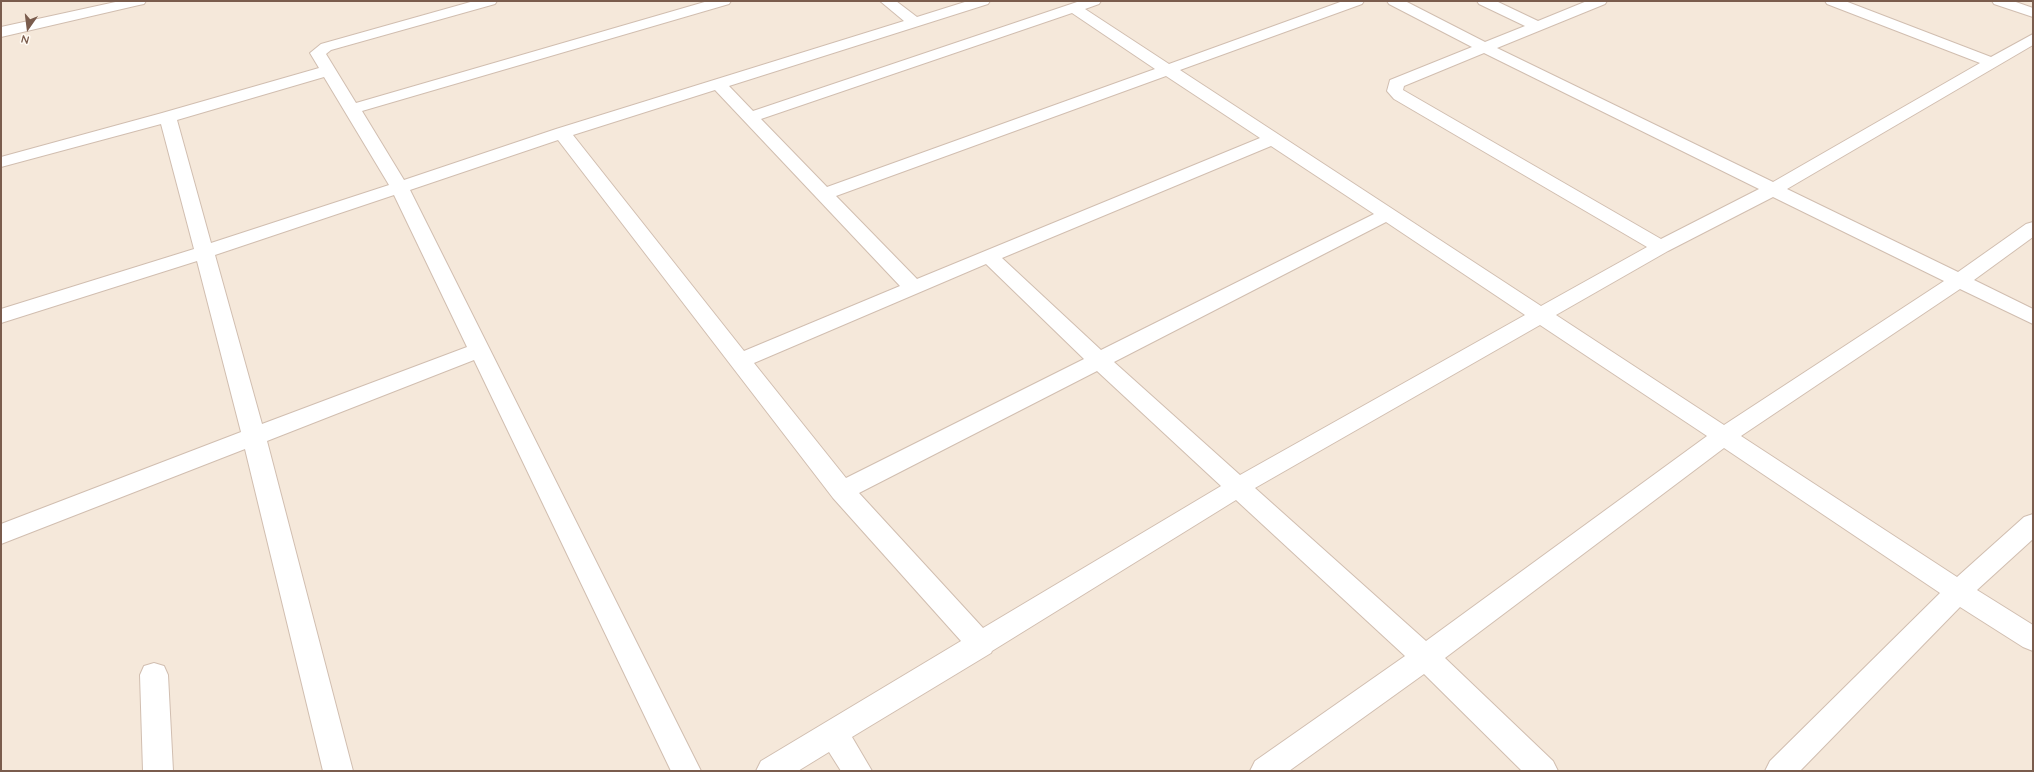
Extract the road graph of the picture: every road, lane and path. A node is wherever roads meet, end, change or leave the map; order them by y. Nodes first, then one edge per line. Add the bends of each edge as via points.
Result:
1 (140, 1) edge
2 (490, 1) edge
3 (724, 1) edge
4 (887, 1) edge
5 (983, 1) edge
6 (1094, 1) edge
7 (1357, 1) edge
8 (1394, 1) edge
9 (1484, 1) edge
10 (1600, 1) edge
11 (1832, 1) edge
12 (1999, 1) edge
13 (1074, 8) junction
14 (2033, 13) edge
15 (914, 22) junction
16 (1537, 26) junction
17 (1, 32) edge
18 (2033, 38) edge
19 (1484, 48) junction
20 (1993, 63) junction
21 (1167, 69) junction
22 (327, 71) junction
23 (718, 84) junction
24 (352, 109) junction
25 (168, 117) junction
26 (750, 117) junction
27 (562, 133) junction
28 (1272, 139) junction
29 (1, 162) edge
30 (400, 188) junction
31 (1774, 189) junction
32 (824, 194) junction
33 (1386, 215) junction
34 (2033, 228) edge
35 (1661, 247) junction
36 (204, 252) junction
37 (989, 256) junction
38 (1959, 281) junction
39 (914, 288) junction
40 (1540, 315) junction
41 (1, 316) edge
42 (2033, 317) edge
43 (479, 350) junction
44 (1098, 360) junction
45 (740, 361) junction
46 (1724, 436) junction
47 (254, 437) junction
48 (1236, 488) junction
49 (842, 491) junction
50 (2033, 524) edge
51 (1, 534) edge
52 (1958, 592) junction
53 (2033, 639) edge
54 (981, 645) junction
55 (1425, 657) junction
56 (154, 675) dead end
57 (833, 732) junction
58 (158, 771) edge
59 (338, 771) edge
60 (686, 771) edge
61 (771, 771) edge
62 (857, 771) edge
63 (1265, 771) edge
64 (1543, 771) edge
65 (1780, 771) edge

1 - 17 street
2 - 22 street via 326,47 318,54
3 - 24 street
4 - 15 street
5 - 15 street
6 - 13 street
7 - 21 street
8 - 19 street
9 - 16 street
10 - 16 street
11 - 20 street
12 - 14 street
13 - 21 street
13 - 26 street
15 - 23 street
16 - 19 street
18 - 20 street
19 - 31 street
19 - 35 street via 1396,83 1395,91
20 - 31 street
21 - 28 street
21 - 32 street
22 - 24 street
22 - 25 street
23 - 26 street
23 - 27 street
24 - 30 street
25 - 29 street
25 - 36 street
26 - 32 street
27 - 30 street
27 - 45 street
28 - 33 street
28 - 37 street
30 - 36 street
30 - 43 street
31 - 35 street
31 - 38 street
32 - 39 street
33 - 40 street
33 - 44 street
34 - 38 street
35 - 40 street
36 - 41 street
36 - 47 street
37 - 39 street
37 - 44 street
38 - 42 street
38 - 46 street
39 - 45 street
40 - 46 street
40 - 48 street
43 - 47 street
43 - 60 street
44 - 48 street
44 - 49 street
45 - 49 street
46 - 52 street
46 - 55 street
47 - 51 street
47 - 59 street
48 - 54 street
48 - 55 street
49 - 54 street
50 - 52 street
52 - 53 street
52 - 65 street
54 - 57 street
55 - 63 street
55 - 64 street
56 - 58 street
57 - 61 street
57 - 62 street

